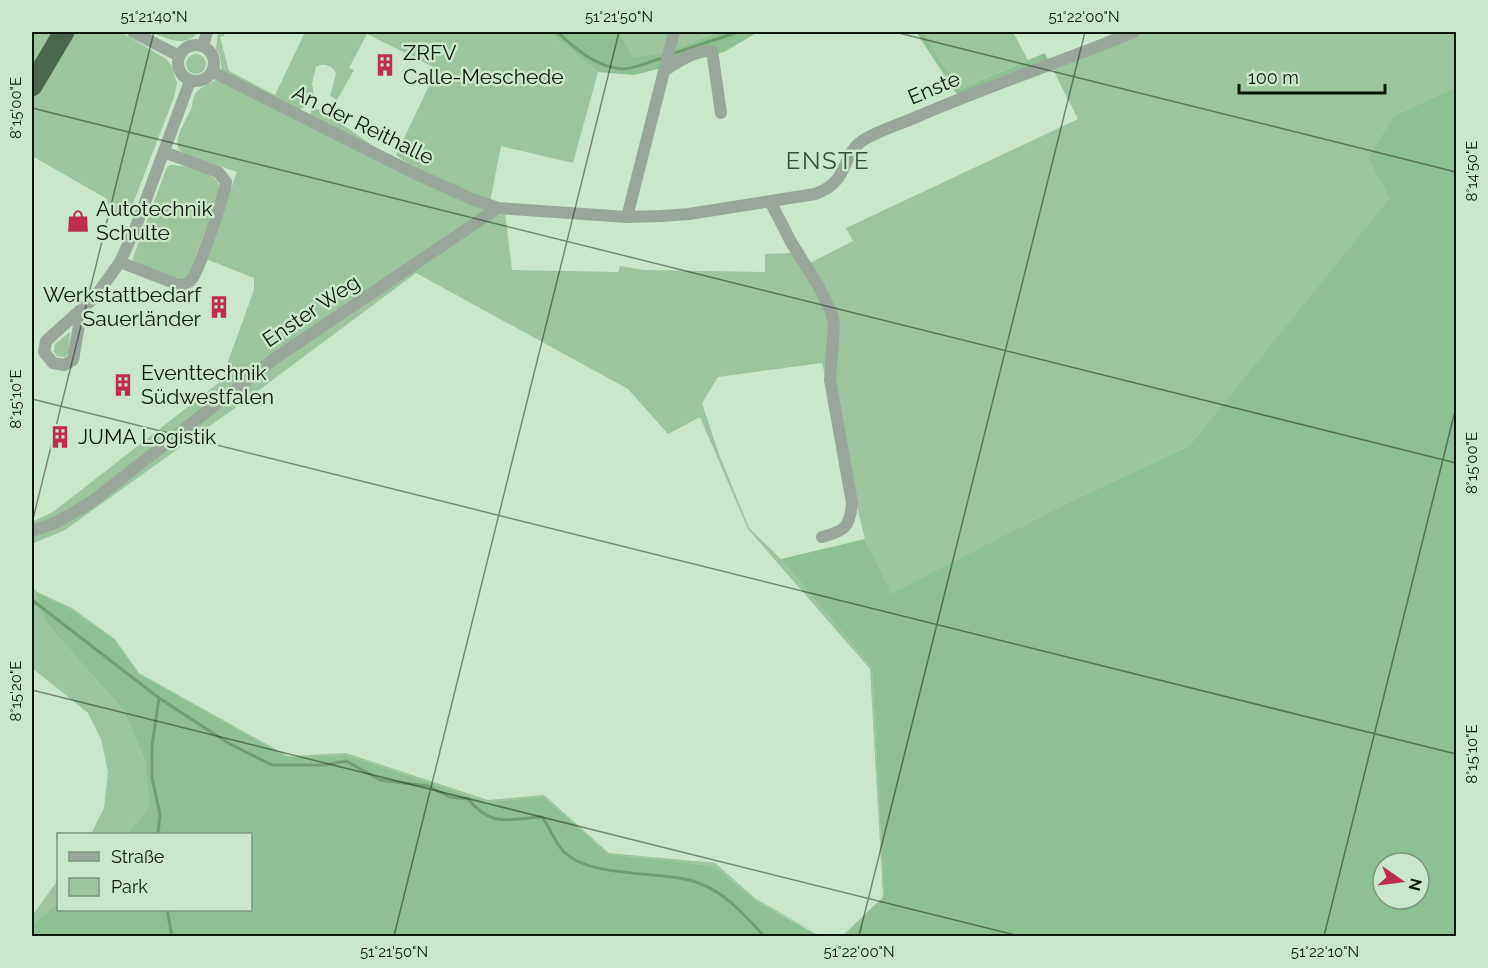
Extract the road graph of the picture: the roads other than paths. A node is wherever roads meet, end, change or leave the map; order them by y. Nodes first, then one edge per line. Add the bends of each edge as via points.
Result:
1 (133, 32) edge
2 (207, 32) edge
3 (674, 32) edge
4 (1134, 32) edge
5 (59, 37) edge
6 (203, 46) junction
7 (179, 56) junction
8 (665, 67) junction
9 (213, 72) junction
10 (190, 81) junction
11 (32, 86) edge
12 (721, 113) dead end
13 (164, 152) junction
14 (770, 201) junction
15 (498, 208) junction
16 (627, 217) junction
17 (120, 262) junction
18 (86, 304) junction
19 (32, 531) edge
20 (822, 537) dead end

1 - 7 street
2 - 6 street
3 - 8 street
4 - 14 street, Enste via 965,95 861,142 835,183 826,190
5 - 11 highway
6 - 7 street via 188,47
6 - 9 street via 214,58
7 - 10 street via 178,69
8 - 12 street via 712,51
8 - 16 street
9 - 10 street via 207,79
9 - 15 street, An der Reithalle via 412,172
10 - 13 street
13 - 17 street
13 - 17 street via 218,172 226,182 195,275 179,285
14 - 16 street, Enste via 689,214
14 - 20 street via 830,308 834,325 830,380 852,502 847,526
15 - 16 street, Enste
15 - 19 street, Enster Weg via 274,358 90,503
17 - 18 street
18 - 18 street via 46,341 44,352 53,363 64,365 73,360

